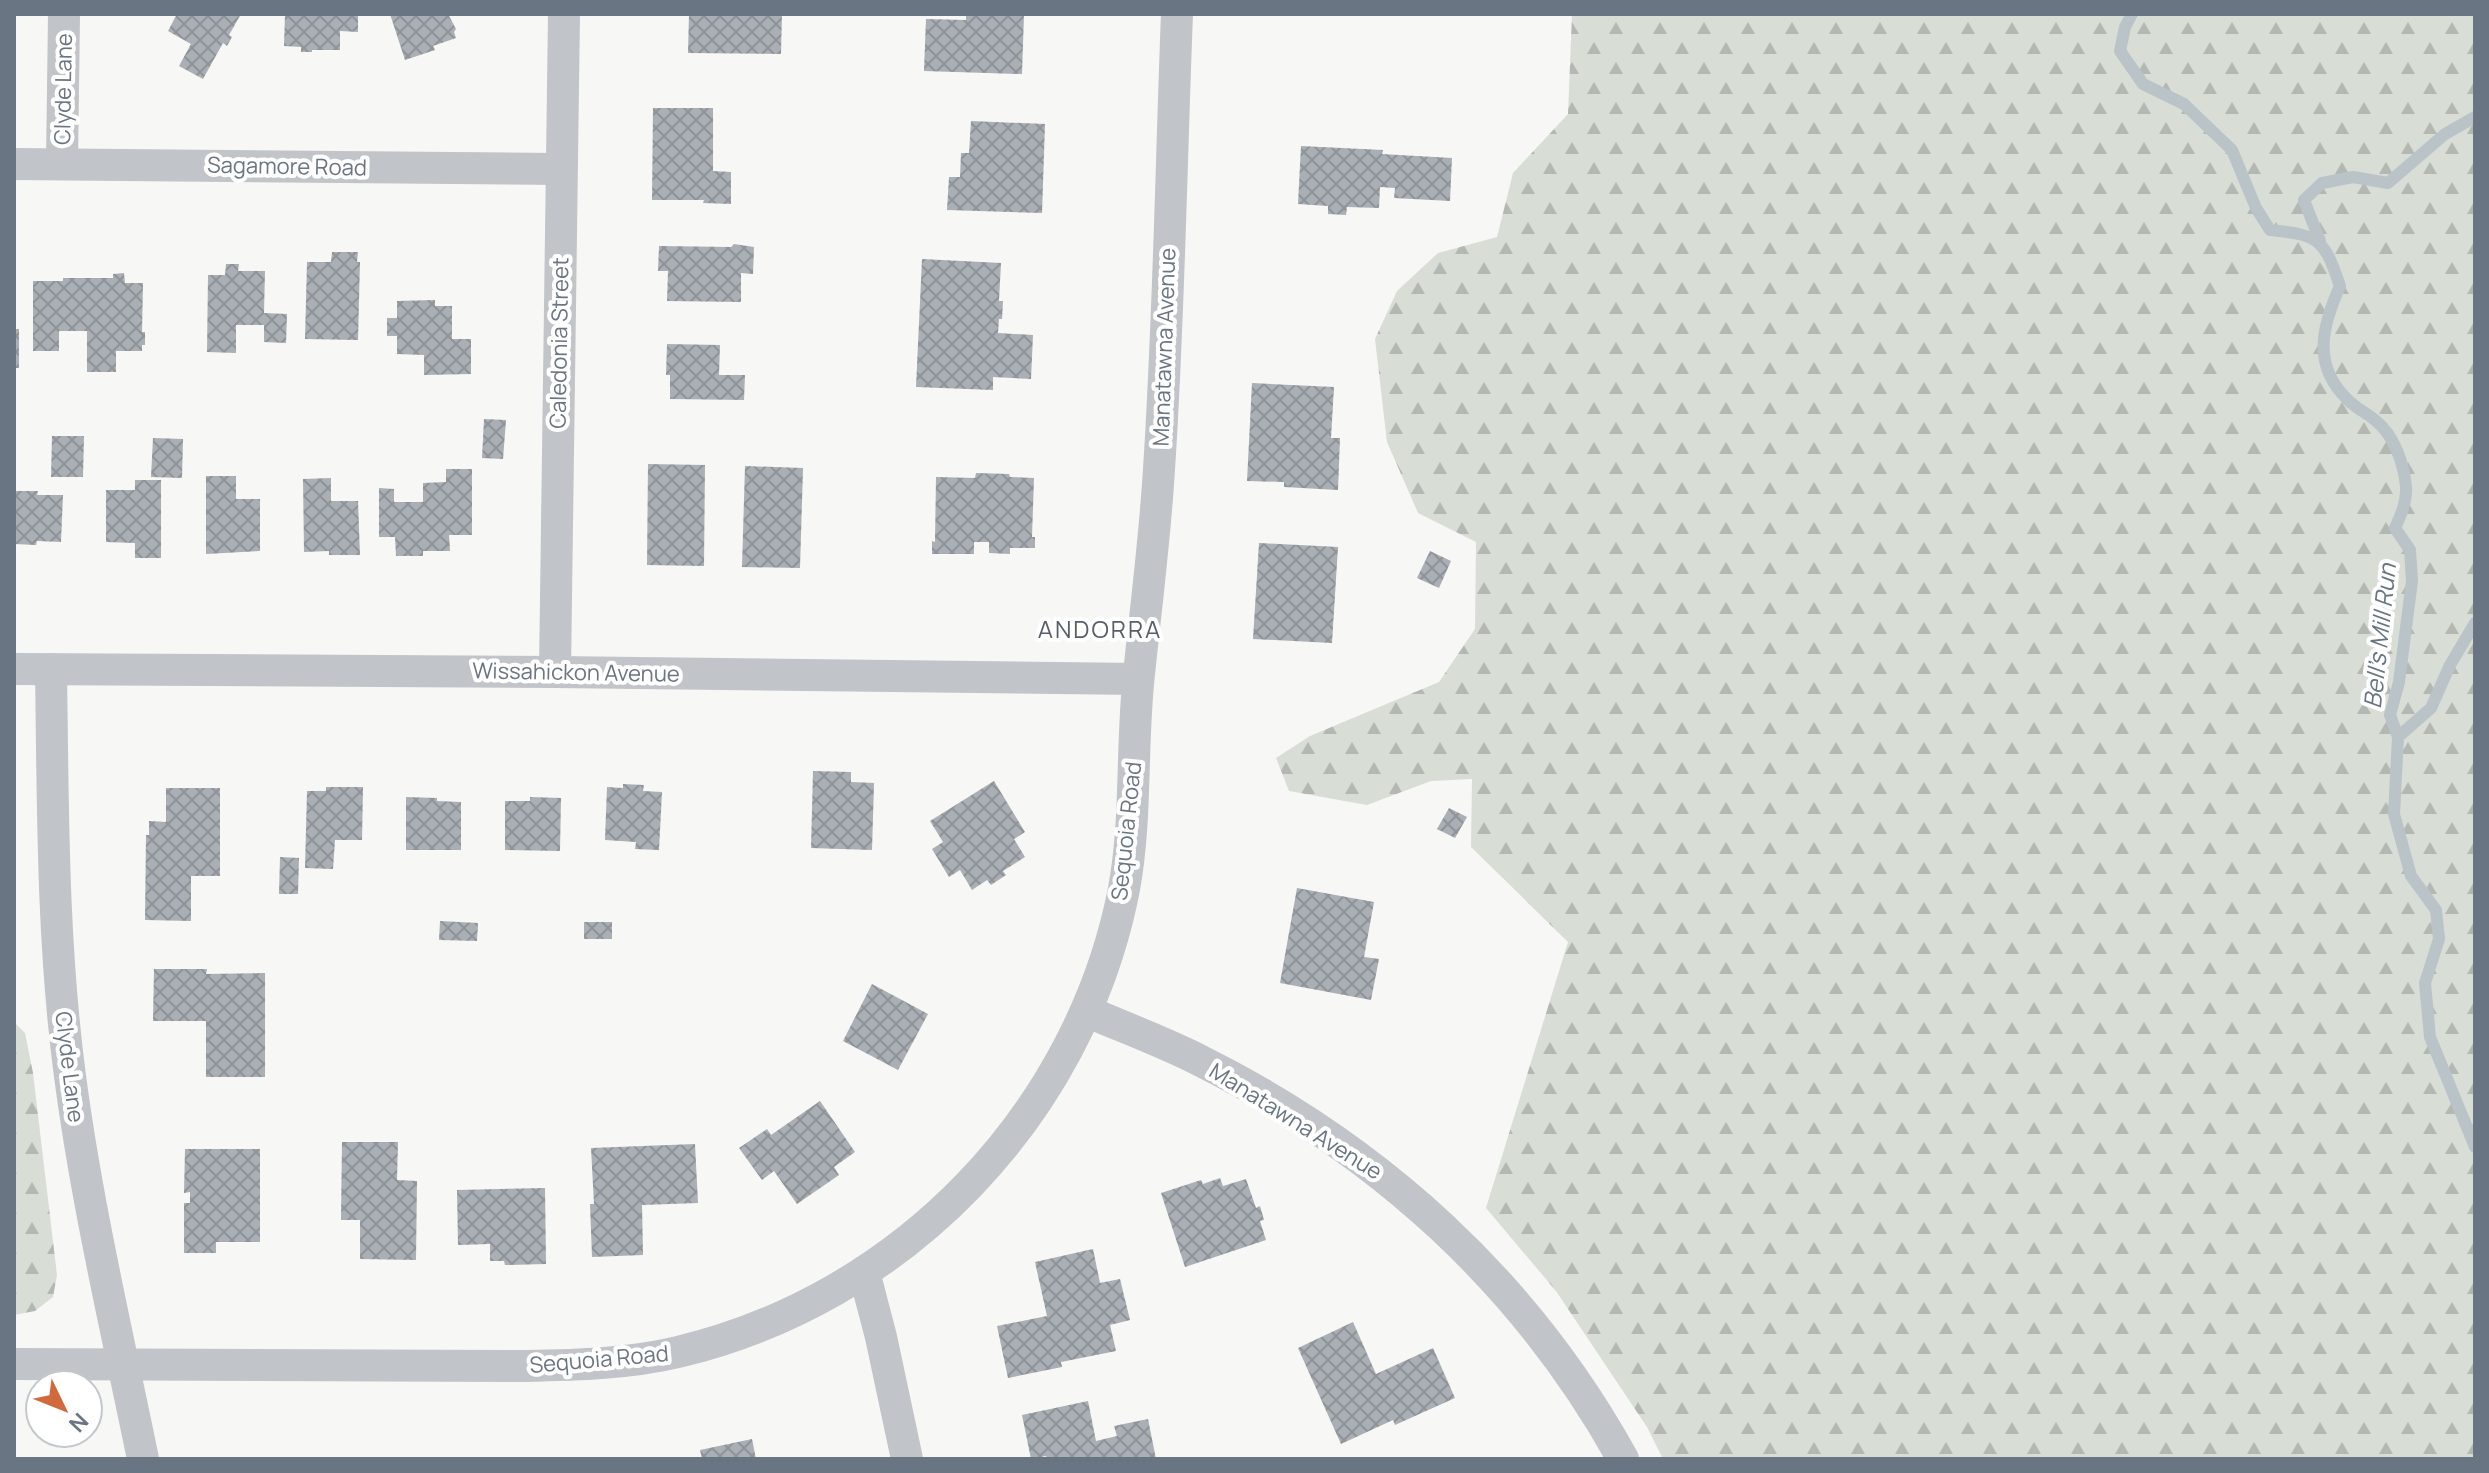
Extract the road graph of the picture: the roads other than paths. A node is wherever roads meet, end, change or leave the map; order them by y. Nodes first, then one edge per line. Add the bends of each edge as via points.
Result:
1 (64, 14) edge
2 (564, 14) edge
3 (1177, 14) edge
4 (62, 163) junction
5 (14, 164) edge
6 (560, 169) junction
7 (14, 669) edge
8 (51, 669) junction
9 (555, 672) junction
10 (1138, 679) junction
11 (1086, 1011) junction
12 (864, 1272) junction
13 (14, 1364) edge
14 (123, 1364) junction
15 (143, 1459) edge
16 (907, 1459) edge
17 (1623, 1459) edge

1 - 4 street, Clyde Lane
2 - 6 street, Caledonia Street
3 - 10 street, Manatawna Avenue via 1159,470
4 - 5 street, Sagamore Road
4 - 6 street, Sagamore Road
6 - 9 street, Caledonia Street
7 - 8 street, Wissahickon Avenue
8 - 9 street, Wissahickon Avenue
8 - 14 street, Clyde Lane via 55,900 70,1076
9 - 10 street, Wissahickon Avenue
10 - 11 street, Sequoia Road via 1124,889
11 - 12 street, Sequoia Road via 1042,1093 986,1168 925,1227
11 - 17 street, Manatawna Avenue via 1230,1076 1341,1144 1414,1200 1523,1312 1565,1365
12 - 14 street, Sequoia Road via 777,1318 725,1338 625,1360 524,1366
12 - 16 street
13 - 14 street, Sequoia Road
14 - 15 street, Clyde Lane

